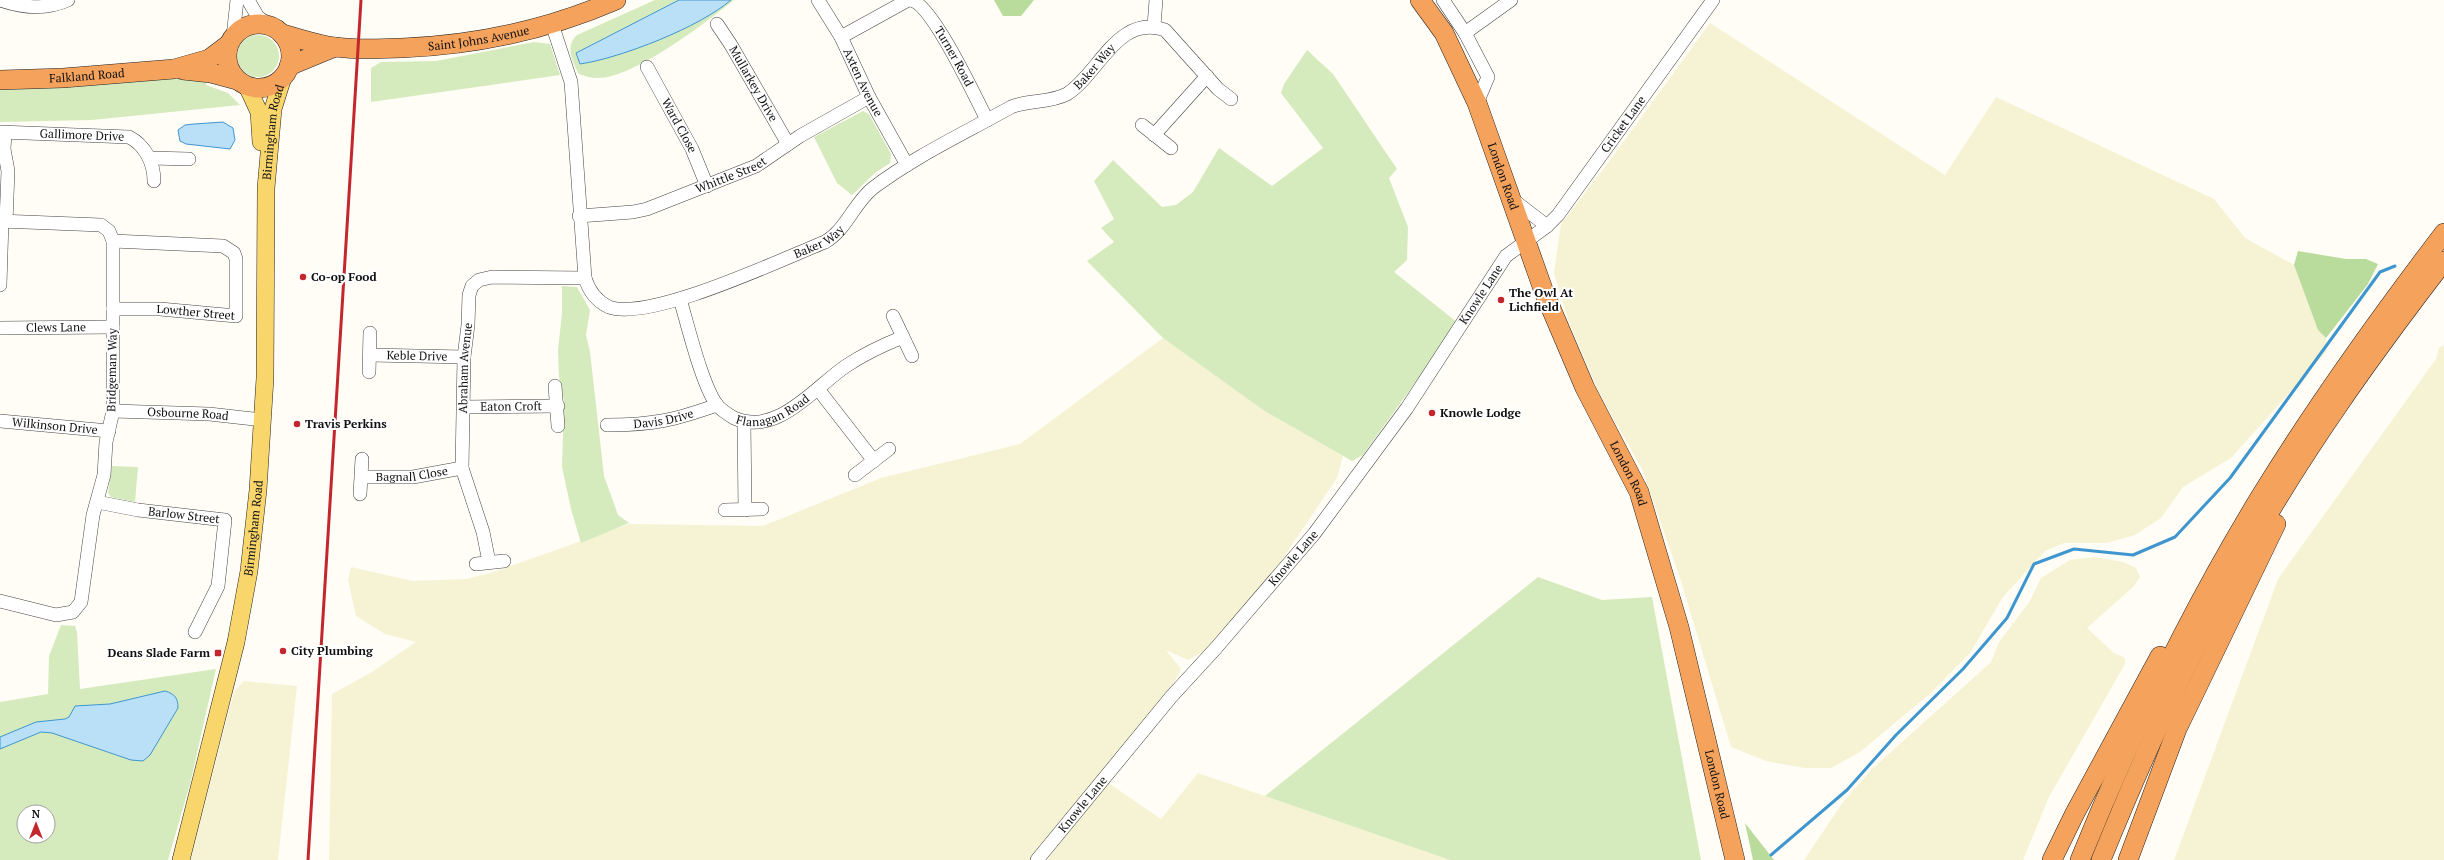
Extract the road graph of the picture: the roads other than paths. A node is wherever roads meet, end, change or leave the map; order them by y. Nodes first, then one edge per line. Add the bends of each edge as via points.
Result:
1 (0, 0) edge
2 (68, 0) edge
3 (237, 0) edge
4 (248, 0) edge
5 (616, 0) edge
6 (818, 0) edge
7 (908, 0) edge
8 (911, 0) edge
9 (1156, 0) edge
10 (1420, 0) edge
11 (1443, 0) edge
12 (1511, 0) edge
13 (1713, 0) edge
14 (552, 24) junction
15 (717, 24) dead end
16 (1154, 26) junction
17 (275, 30) junction
18 (1465, 33) junction
19 (841, 37) junction
20 (231, 40) junction
21 (334, 47) junction
22 (647, 67) dead end
23 (174, 69) junction
24 (286, 72) junction
25 (1208, 76) junction
26 (0, 80) edge
27 (242, 83) junction
28 (869, 97) junction
29 (1231, 100) dead end
30 (1477, 103) junction
31 (988, 120) junction
32 (1142, 125) dead end
33 (2, 133) edge
34 (1154, 135) junction
35 (788, 144) junction
36 (1171, 148) dead end
37 (150, 158) junction
38 (190, 159) dead end
39 (907, 165) junction
40 (154, 181) dead end
41 (707, 186) junction
42 (266, 188) junction
43 (1512, 199) junction
44 (579, 216) junction
45 (3, 221) edge
46 (1547, 226) junction
47 (2444, 233) edge
48 (1526, 240) junction
49 (113, 241) junction
50 (2444, 261) edge
51 (585, 278) junction
52 (0, 285) edge
53 (680, 299) junction
54 (2411, 305) junction
55 (113, 309) junction
56 (893, 316) dead end
57 (113, 327) junction
58 (0, 328) edge
59 (370, 333) dead end
60 (903, 337) junction
61 (370, 355) junction
62 (912, 356) dead end
63 (464, 357) junction
64 (369, 372) dead end
65 (555, 386) dead end
66 (818, 389) junction
67 (717, 405) junction
68 (558, 406) junction
69 (465, 407) junction
70 (113, 411) junction
71 (263, 420) junction
72 (0, 421) edge
73 (744, 422) junction
74 (607, 425) dead end
75 (558, 426) dead end
76 (109, 431) junction
77 (889, 449) dead end
78 (362, 459) dead end
79 (874, 460) junction
80 (462, 468) junction
81 (856, 475) dead end
82 (362, 477) junction
83 (360, 494) dead end
84 (97, 502) junction
85 (762, 509) dead end
86 (725, 510) dead end
87 (745, 510) junction
88 (2231, 549) junction
89 (504, 560) dead end
90 (489, 562) junction
91 (476, 564) dead end
92 (0, 601) edge
93 (195, 632) dead end
94 (181, 860) edge
95 (1037, 860) edge
96 (1735, 860) edge
97 (2052, 860) edge
98 (2080, 860) edge
99 (2101, 860) edge
100 (2128, 860) edge

1 - 2 street via 31,8 57,5
3 - 20 street
4 - 17 street via 258,17
5 - 14 highway, Saint Johns Avenue
6 - 19 street, Axten Avenue
7 - 19 street
8 - 31 street, Turner Road via 918,2 939,29
9 - 16 street
10 - 30 highway, London Road via 1444,33
11 - 18 street
12 - 18 street
13 - 46 street, Cricket Lane
14 - 21 highway, Saint Johns Avenue via 521,33 459,44 374,49
14 - 44 street, Baker Way via 571,82
15 - 35 street, Mullarkey Drive
16 - 25 street via 1164,30
16 - 31 street, Baker Way via 1135,29 1124,36 1077,86 1066,94 1054,99 1024,102
17 - 20 highway via 256,24 243,28
17 - 21 highway, Saint Johns Avenue
17 - 24 highway via 290,48
18 - 30 street via 1488,77
19 - 28 street, Axten Avenue
20 - 23 highway, Falkland Road via 209,58
20 - 27 highway via 227,63
21 - 24 highway, Saint Johns Avenue
22 - 41 street, Ward Close via 692,149
23 - 26 highway, Falkland Road
23 - 27 highway, Falkland Road via 211,73
24 - 27 highway via 275,84 261,88
24 - 42 main road, Birmingham Road via 273,109
25 - 29 street
25 - 34 street via 1190,92
27 - 42 main road, Birmingham Road via 259,112
28 - 35 street, Whittle Street
28 - 39 street, Axten Avenue
30 - 43 highway, London Road
31 - 39 street, Baker Way
32 - 34 street
33 - 37 street, Gallimore Drive via 129,137
33 - 45 street, Gallimore Drive via 8,171
34 - 36 street
35 - 41 street, Whittle Street via 756,166
37 - 38 street
37 - 40 street, Gallimore Drive via 154,168
39 - 53 street, Baker Way via 868,192 838,231 825,242
41 - 44 street, Whittle Street via 633,212
42 - 71 main road, Birmingham Road
43 - 46 street
43 - 48 highway, London Road
44 - 51 street, Baker Way
45 - 49 street via 101,225
45 - 52 street
46 - 48 street, Cricket Lane
47 - 88 highway via 2391,302 2322,400
48 - 95 street, Knowle Lane via 1506,256 1407,408 1314,534 1171,697
48 - 96 highway, London Road via 1544,292 1585,388 1639,492 1679,627
49 - 55 street, Bridgeman Way
49 - 55 street, Lowther Street via 223,246 230,250 236,259 236,316 160,309
50 - 54 highway
51 - 53 street, Baker Way via 591,293 611,307 630,310
51 - 63 street, Abraham Avenue via 492,277 479,280 472,286 469,295
53 - 67 street, Flanagan Road via 705,379
54 - 99 highway via 2338,405 2243,557 2163,713
54 - 100 highway via 2286,505 2177,729
55 - 57 street, Bridgeman Way
56 - 60 street
57 - 58 street, Clews Lane
57 - 70 street, Bridgeman Way
59 - 61 street, Keble Drive
60 - 62 street
60 - 66 street, Flanagan Road via 852,362
61 - 63 street, Keble Drive
61 - 64 street, Keble Drive
63 - 69 street, Abraham Avenue
65 - 68 street, Eaton Croft
66 - 73 street, Flanagan Road via 777,416 758,423
66 - 79 street
67 - 73 street, Flanagan Road via 729,415
67 - 74 street, Davis Drive via 676,420 652,424
68 - 69 street, Eaton Croft
68 - 75 street, Eaton Croft
69 - 80 street, Abraham Avenue
70 - 71 street, Osbourne Road via 210,414
70 - 76 street, Bridgeman Way
71 - 94 main road, Birmingham Road via 255,523 243,606
72 - 76 street, Wilkinson Drive
73 - 87 street
76 - 84 street, Bridgeman Way via 104,474
77 - 79 street
78 - 82 street, Bagnall Close
79 - 81 street
80 - 82 street, Bagnall Close via 413,477
80 - 90 street, Abraham Avenue via 483,532
82 - 83 street, Bagnall Close
84 - 92 street, Bridgeman Way via 82,597 76,609 68,614 56,615
84 - 93 street, Barlow Street via 138,510 225,520 218,586
85 - 87 street
86 - 87 street
88 - 97 highway via 2189,606 2167,643
88 - 98 highway via 2138,725
89 - 90 street
90 - 91 street

